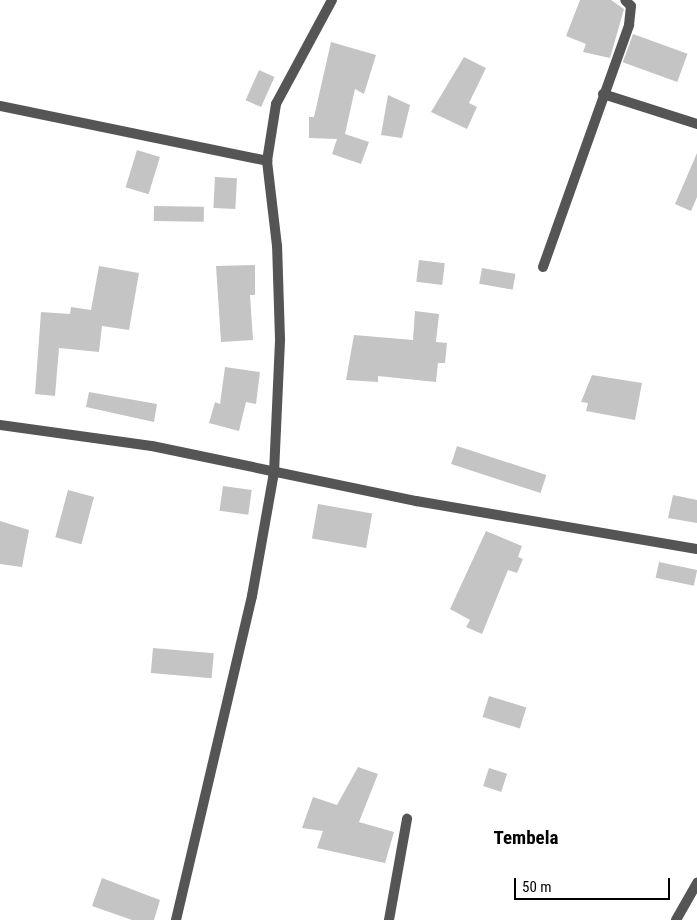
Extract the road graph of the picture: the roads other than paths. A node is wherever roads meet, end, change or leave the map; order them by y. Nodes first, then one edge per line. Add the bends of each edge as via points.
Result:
1 (332, 0) edge
2 (625, 0) edge
3 (603, 94) junction
4 (0, 106) edge
5 (697, 124) edge
6 (267, 161) junction
7 (543, 267) dead end
8 (0, 425) edge
9 (274, 473) junction
10 (697, 549) edge
11 (408, 819) dead end
12 (697, 884) edge
13 (176, 920) edge
14 (389, 920) edge
15 (676, 920) edge

1 - 6 street via 276,104
2 - 3 street via 631,6 628,25
3 - 5 street
3 - 7 street
4 - 6 street
6 - 9 street via 277,246 280,339
8 - 9 street via 152,446
9 - 10 street
9 - 13 street via 252,596
11 - 14 street
12 - 15 street

